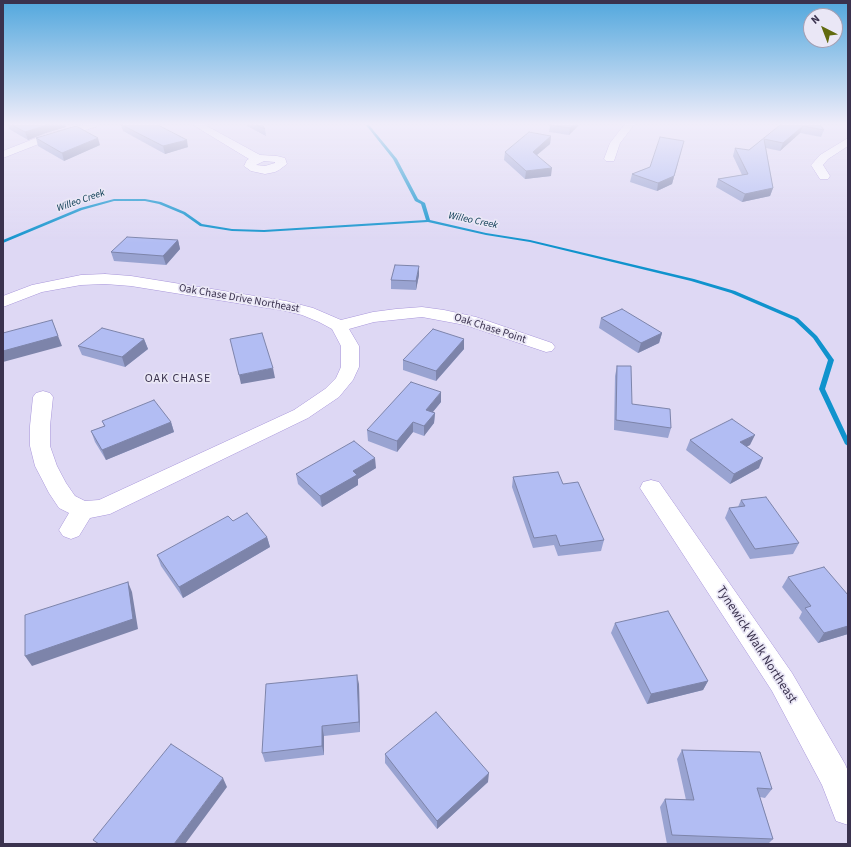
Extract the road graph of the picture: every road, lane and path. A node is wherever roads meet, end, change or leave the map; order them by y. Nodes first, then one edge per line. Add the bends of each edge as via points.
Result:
1 (817, 165) edge
2 (824, 176) dead end
3 (3, 302) edge
4 (339, 326) junction
5 (546, 347) dead end
6 (43, 397) dead end
7 (651, 488) dead end
8 (83, 510) junction
9 (70, 530) dead end
10 (848, 809) edge

1 - 2 street
3 - 4 street, Oak Chase Drive Northeast via 38,288 81,280 105,279 286,306 307,311
4 - 5 street, Oak Chase Point via 373,317 422,312 470,321
4 - 8 street via 350,346 350,367 344,380 318,403 301,414 126,498 102,508
6 - 8 street via 40,446 46,466 68,502
7 - 10 street, Tynewick Walk Northeast via 782,682 834,776
8 - 9 street

